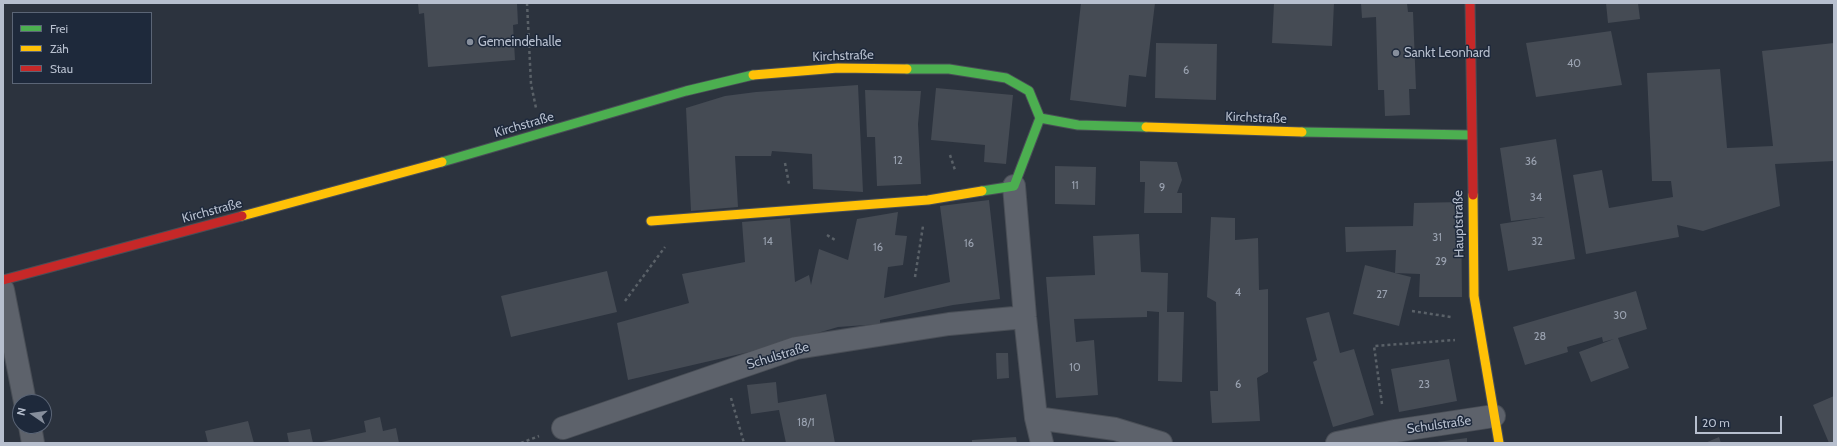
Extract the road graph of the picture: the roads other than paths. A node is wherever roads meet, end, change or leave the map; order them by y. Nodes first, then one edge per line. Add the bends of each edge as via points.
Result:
1 (1470, 3) edge
2 (1040, 118) junction
3 (1471, 135) junction
4 (1014, 186) junction
5 (651, 221) dead end
6 (3, 280) edge
7 (3, 290) edge
8 (1025, 317) junction
9 (23, 394) edge
10 (1494, 416) junction
11 (1036, 418) junction
12 (563, 428) dead end
13 (1042, 443) edge
14 (1161, 443) edge
15 (1337, 443) edge
16 (1499, 443) edge

1 - 3 street, Hauptstraße
2 - 3 street, Kirchstraße via 1078,125 1272,132
2 - 4 street
2 - 6 street, Kirchstraße via 1029,91 1006,78 949,69 838,68 753,75 686,91 393,176
3 - 10 street, Hauptstraße via 1474,296
4 - 5 street via 928,200
4 - 8 street
7 - 9 street
8 - 11 street
8 - 12 street, Schulstraße via 949,324 796,348
10 - 15 street, Schulstraße via 1394,431
10 - 16 street, Hauptstraße
11 - 13 street
11 - 14 street via 1115,429

